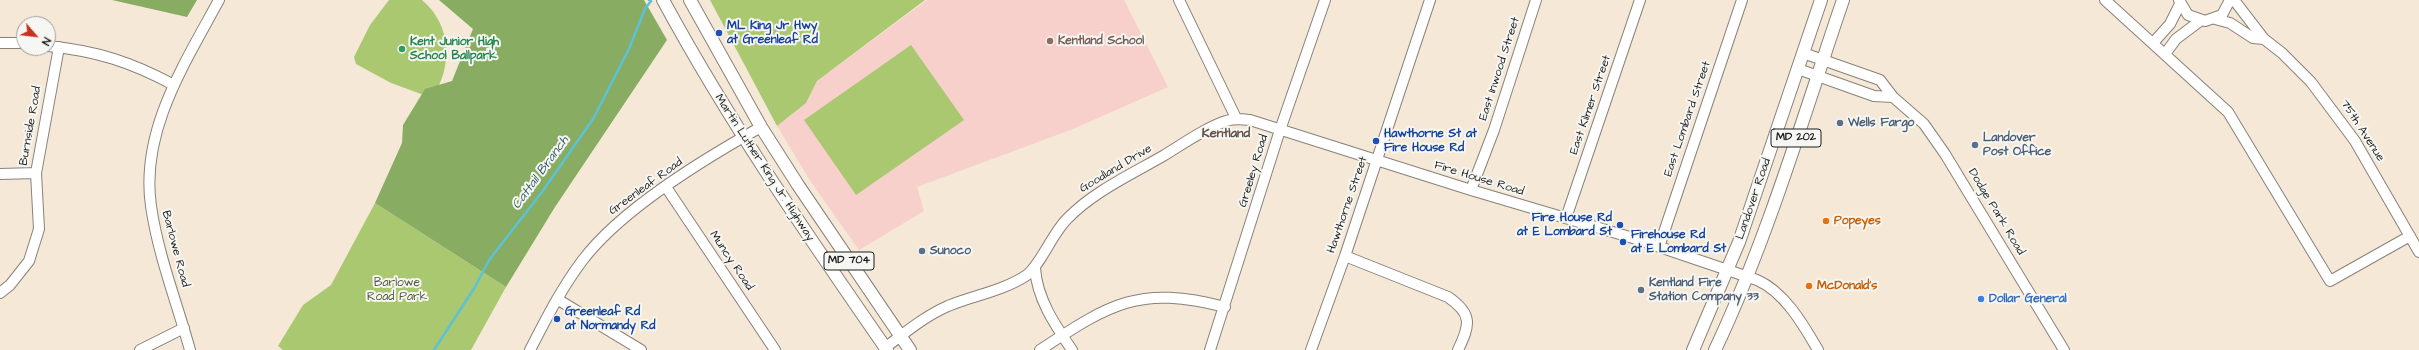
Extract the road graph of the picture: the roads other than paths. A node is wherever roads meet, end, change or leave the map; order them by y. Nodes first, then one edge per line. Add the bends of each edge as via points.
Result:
1 (219, 0) edge
2 (663, 0) edge
3 (690, 0) edge
4 (1180, 0) edge
5 (1325, 0) edge
6 (1430, 0) edge
7 (1536, 0) edge
8 (1640, 0) edge
9 (1742, 0) edge
10 (1821, 0) edge
11 (1843, 0) edge
12 (2105, 0) edge
13 (2230, 0) edge
14 (2234, 0) edge
15 (2180, 2) edge
16 (2215, 19) junction
17 (2200, 21) junction
18 (2264, 39) junction
19 (0, 43) edge
20 (16, 43) edge
21 (2153, 43) junction
22 (58, 47) joint
23 (1803, 53) junction
24 (2165, 54) junction
25 (1823, 59) junction
26 (1798, 69) junction
27 (1817, 76) junction
28 (174, 84) junction
29 (1893, 98) junction
30 (1236, 118) junction
31 (761, 127) junction
32 (1280, 130) junction
33 (744, 136) junction
34 (1377, 161) junction
35 (36, 173) junction
36 (0, 174) edge
37 (666, 187) junction
38 (1471, 190) junction
39 (1566, 218) junction
40 (2410, 236) junction
41 (1659, 247) junction
42 (2419, 252) edge
43 (1345, 256) junction
44 (1035, 268) junction
45 (1729, 269) junction
46 (1748, 276) junction
47 (0, 292) edge
48 (557, 299) junction
49 (1225, 307) junction
50 (184, 328) junction
51 (901, 336) junction
52 (1062, 336) junction
53 (886, 349) edge
54 (140, 350) edge
55 (190, 350) edge
56 (530, 350) edge
57 (641, 350) edge
58 (775, 350) edge
59 (910, 350) edge
60 (1040, 350) edge
61 (1072, 350) edge
62 (1210, 350) edge
63 (1311, 350) edge
64 (1458, 350) edge
65 (1693, 350) edge
66 (1715, 350) edge
67 (1818, 350) edge
68 (2064, 350) edge

1 - 28 street, Barlowe Road
2 - 33 main road, Martin Luther King Jr. Highway / MD 704 via 706,77
3 - 31 main road, Martin Luther King Jr. Highway / MD 704
4 - 30 street
5 - 32 street, Greeley Road
6 - 34 street, Hawthorne Street
7 - 38 street, East Inwood Street via 1494,130
8 - 39 street, East Kilmer Street
9 - 41 street, East Lombard Street
10 - 23 main road, Landover Road / MD 202
11 - 25 main road, Landover Road / MD 202
12 - 21 street
13 - 16 street via 2227,9
14 - 18 street, 75th Avenue
15 - 17 street via 2188,15
15 - 21 street via 2170,24
16 - 17 street
16 - 18 street, 75th Avenue via 2230,23 2253,38
17 - 24 street via 2176,39
18 - 40 street, 75th Avenue via 2312,82 2333,108
19 - 20 street
21 - 24 street
22 - 28 street via 109,56 139,66
22 - 35 street, Burnside Road
23 - 25 street, Dodge Park Road
23 - 26 main road, Landover Road / MD 202
24 - 40 street via 2228,112 2330,281
25 - 27 main road, Landover Road / MD 202
25 - 29 street, Dodge Park Road via 1880,80
26 - 27 street
26 - 45 main road, Landover Road / MD 202
27 - 29 street via 1874,96
27 - 46 main road, Landover Road / MD 202
28 - 50 street, Barlowe Road via 157,130 149,178 156,234
29 - 68 street, Dodge Park Road via 1918,117 1938,142
30 - 32 street, Fire House Road
30 - 44 street, Goodland Drive via 1202,132 1089,199 1066,220 1047,245
31 - 33 street, Greenleaf Road
31 - 51 main road, Martin Luther King Jr. Highway / MD 704
32 - 34 street, Fire House Road
32 - 49 street, Greeley Road
33 - 37 street, Greenleaf Road
33 - 53 main road, Martin Luther King Jr. Highway / MD 704 via 822,259
34 - 38 street, Fire House Road
34 - 43 street, Hawthorne Street
35 - 36 street
35 - 47 street, Burnside Road via 39,229 30,261 23,272
37 - 48 street, Greenleaf Road via 640,205 600,240
37 - 58 street, Muncy Road
38 - 39 street, Fire House Road
39 - 41 street, Fire House Road
40 - 42 street, 75th Avenue
41 - 45 street, Fire House Road
43 - 63 street, Hawthorne Street
43 - 64 street via 1441,294 1458,304 1464,311 1468,323
44 - 51 street via 1003,288 948,306 918,322
44 - 52 street via 1045,307
45 - 46 street, Fire House Road
45 - 65 main road, Landover Road / MD 202
46 - 66 main road, Landover Road / MD 202
46 - 67 street, Fire House Road via 1762,282 1783,300
48 - 56 street, Greenleaf Road
48 - 57 street
49 - 52 street via 1185,298 1150,297 1127,301
49 - 62 street, Greeley Road
50 - 54 street
50 - 55 street, Barlowe Road
51 - 53 street
51 - 59 main road, Martin Luther King Jr. Highway / MD 704
52 - 60 street
52 - 61 street

